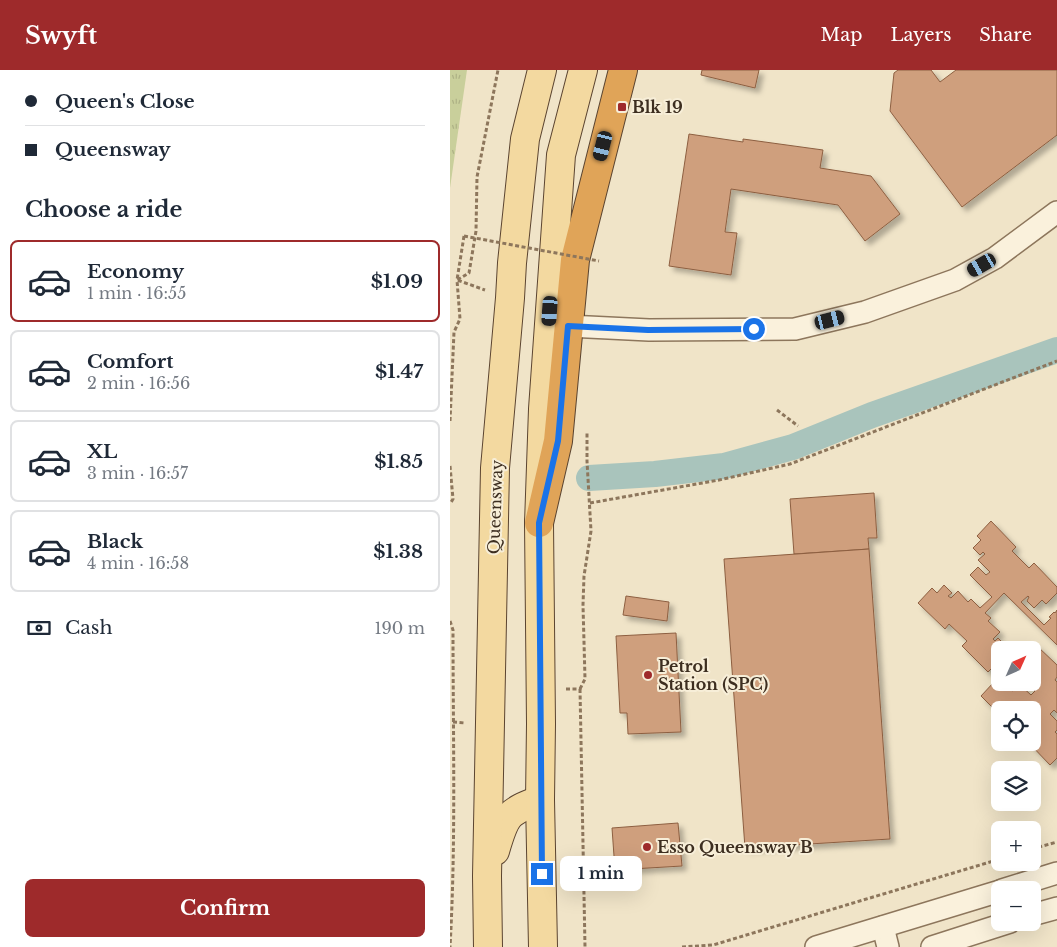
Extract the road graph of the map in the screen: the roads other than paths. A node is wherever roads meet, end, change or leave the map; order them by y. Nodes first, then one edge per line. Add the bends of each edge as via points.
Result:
1 (542, 70) edge
2 (583, 70) edge
3 (623, 70) edge
4 (1057, 212) edge
5 (568, 326) junction
6 (539, 523) junction
7 (540, 800) junction
8 (1057, 874) edge
9 (488, 876) junction
10 (1032, 881) edge
11 (991, 894) edge
12 (1057, 908) edge
13 (1041, 913) edge
14 (991, 928) edge
15 (886, 937) edge
16 (854, 942) edge
17 (488, 947) edge
18 (543, 947) edge
19 (816, 947) edge
20 (932, 947) edge

1 - 9 main road, Queensway via 525,139 496,468
2 - 6 main road via 561,155 543,409
3 - 5 highway via 575,260
4 - 5 street via 995,258 955,280 865,312 795,329 648,330
5 - 6 highway via 558,441
6 - 7 main road
7 - 9 main road via 518,808 502,825
7 - 18 main road
8 - 10 street
9 - 17 main road, Queensway
11 - 15 street
12 - 13 street
14 - 20 street
15 - 16 street
16 - 19 street

